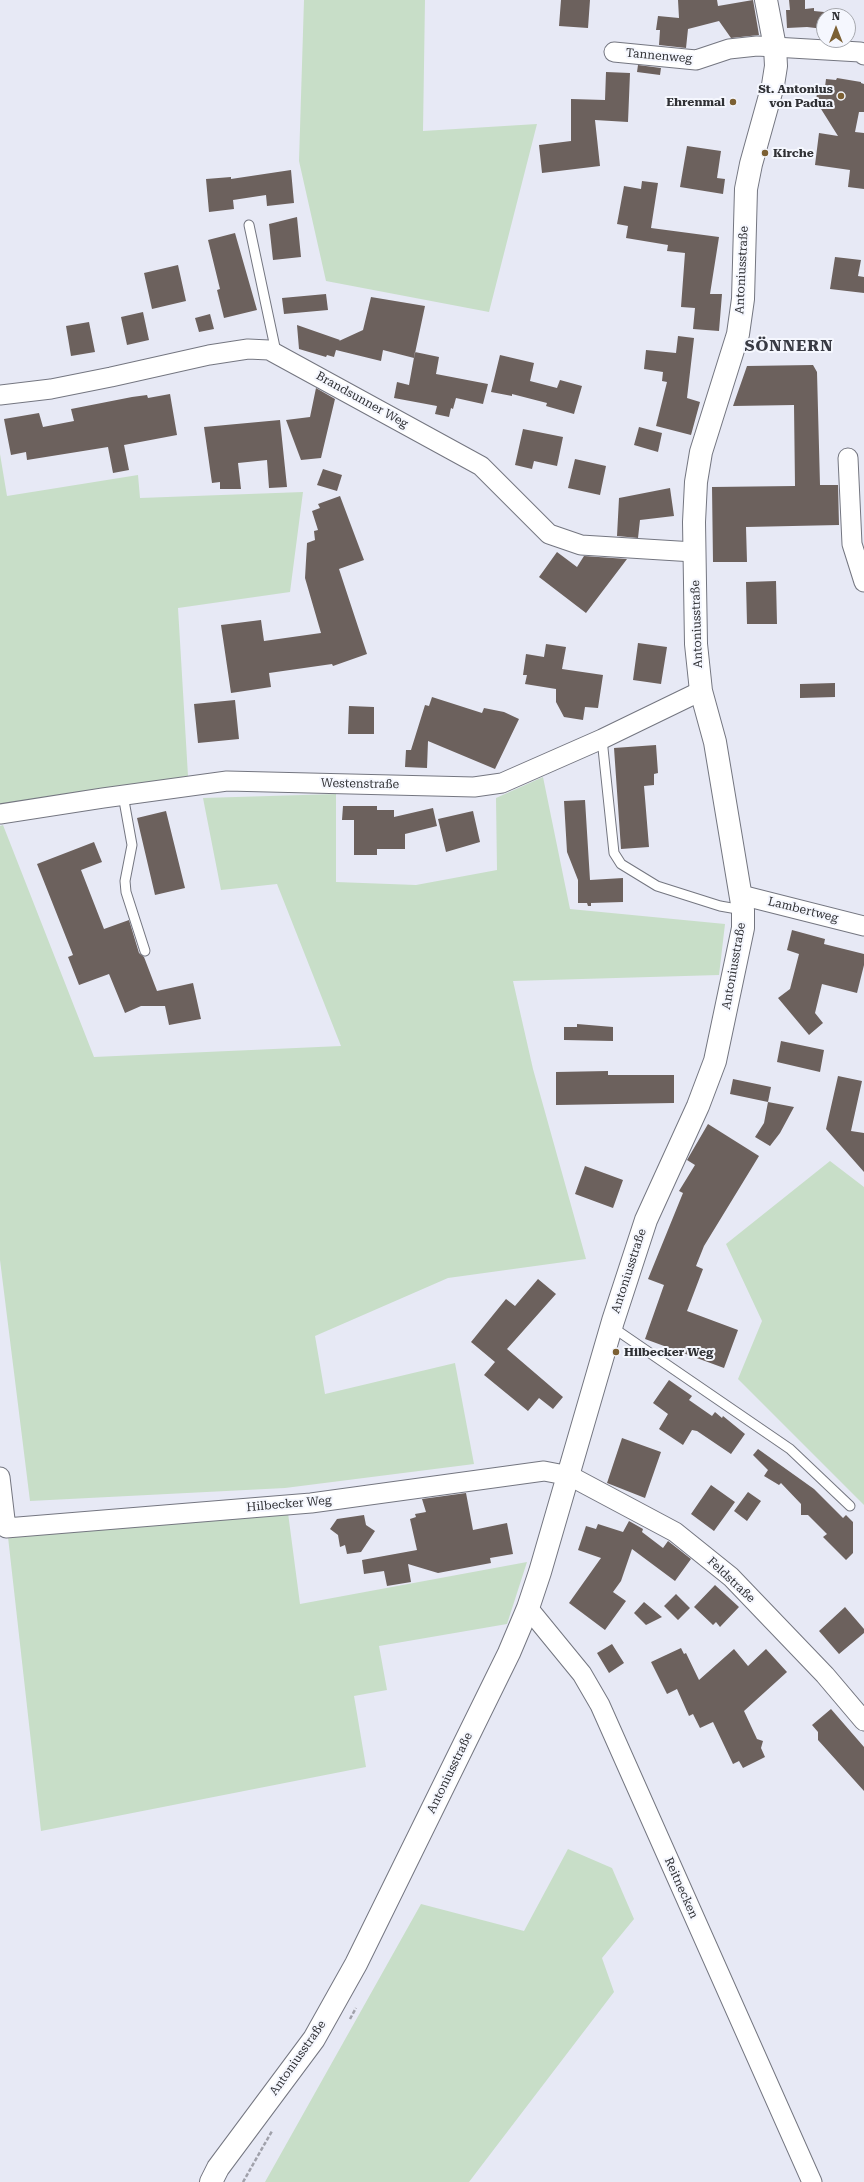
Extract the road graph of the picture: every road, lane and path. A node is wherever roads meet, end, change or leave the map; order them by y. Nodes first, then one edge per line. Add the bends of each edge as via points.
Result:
1 (766, 0) edge
2 (775, 47) junction
3 (614, 52) dead end
4 (864, 55) edge
5 (249, 225) dead end
6 (276, 353) junction
7 (0, 395) edge
8 (848, 458) dead end
9 (694, 552) junction
10 (864, 582) edge
11 (701, 691) junction
12 (602, 739) junction
13 (123, 795) junction
14 (0, 814) edge
15 (742, 903) junction
16 (864, 926) edge
17 (145, 951) dead end
18 (612, 1327) junction
19 (570, 1476) junction
20 (0, 1477) edge
21 (850, 1506) dead end
22 (528, 1608) junction
23 (864, 1720) edge
24 (211, 2182) edge
25 (812, 2182) edge

1 - 2 street, Antoniusstraße
2 - 3 street, Tannenweg via 729,48 696,60
2 - 4 street, Tannenweg via 860,52
2 - 9 street, Antoniusstraße via 773,85 746,189 743,299 738,334 701,452 694,522
5 - 6 lane
6 - 7 street, Brandsunner Weg via 248,349 66,386
6 - 9 street, Brandsunner Weg via 481,466 549,534 581,545
8 - 10 street via 852,544
9 - 11 street, Antoniusstraße via 696,644
11 - 12 street, Westenstraße
11 - 15 street, Antoniusstraße via 715,742
12 - 13 street, Westenstraße via 502,783 474,787 227,781
12 - 15 lane via 614,853 621,864 657,886 720,906
13 - 14 street, Westenstraße
13 - 17 lane via 132,845 125,881 126,892
15 - 16 street, Lambertweg
15 - 18 street, Antoniusstraße via 743,928 715,1061 698,1106 646,1220
18 - 19 street, Antoniusstraße
18 - 21 lane, Antoniusstraße via 790,1449
19 - 20 street, Hilbecker Weg via 544,1471 311,1503 6,1528
19 - 22 street, Antoniusstraße
19 - 23 street, Feldstraße via 675,1532 731,1577 825,1675
22 - 24 street, Antoniusstraße via 509,1653 352,1970 314,2038 218,2168
22 - 25 street, Reitnecken via 582,1674 600,1705

